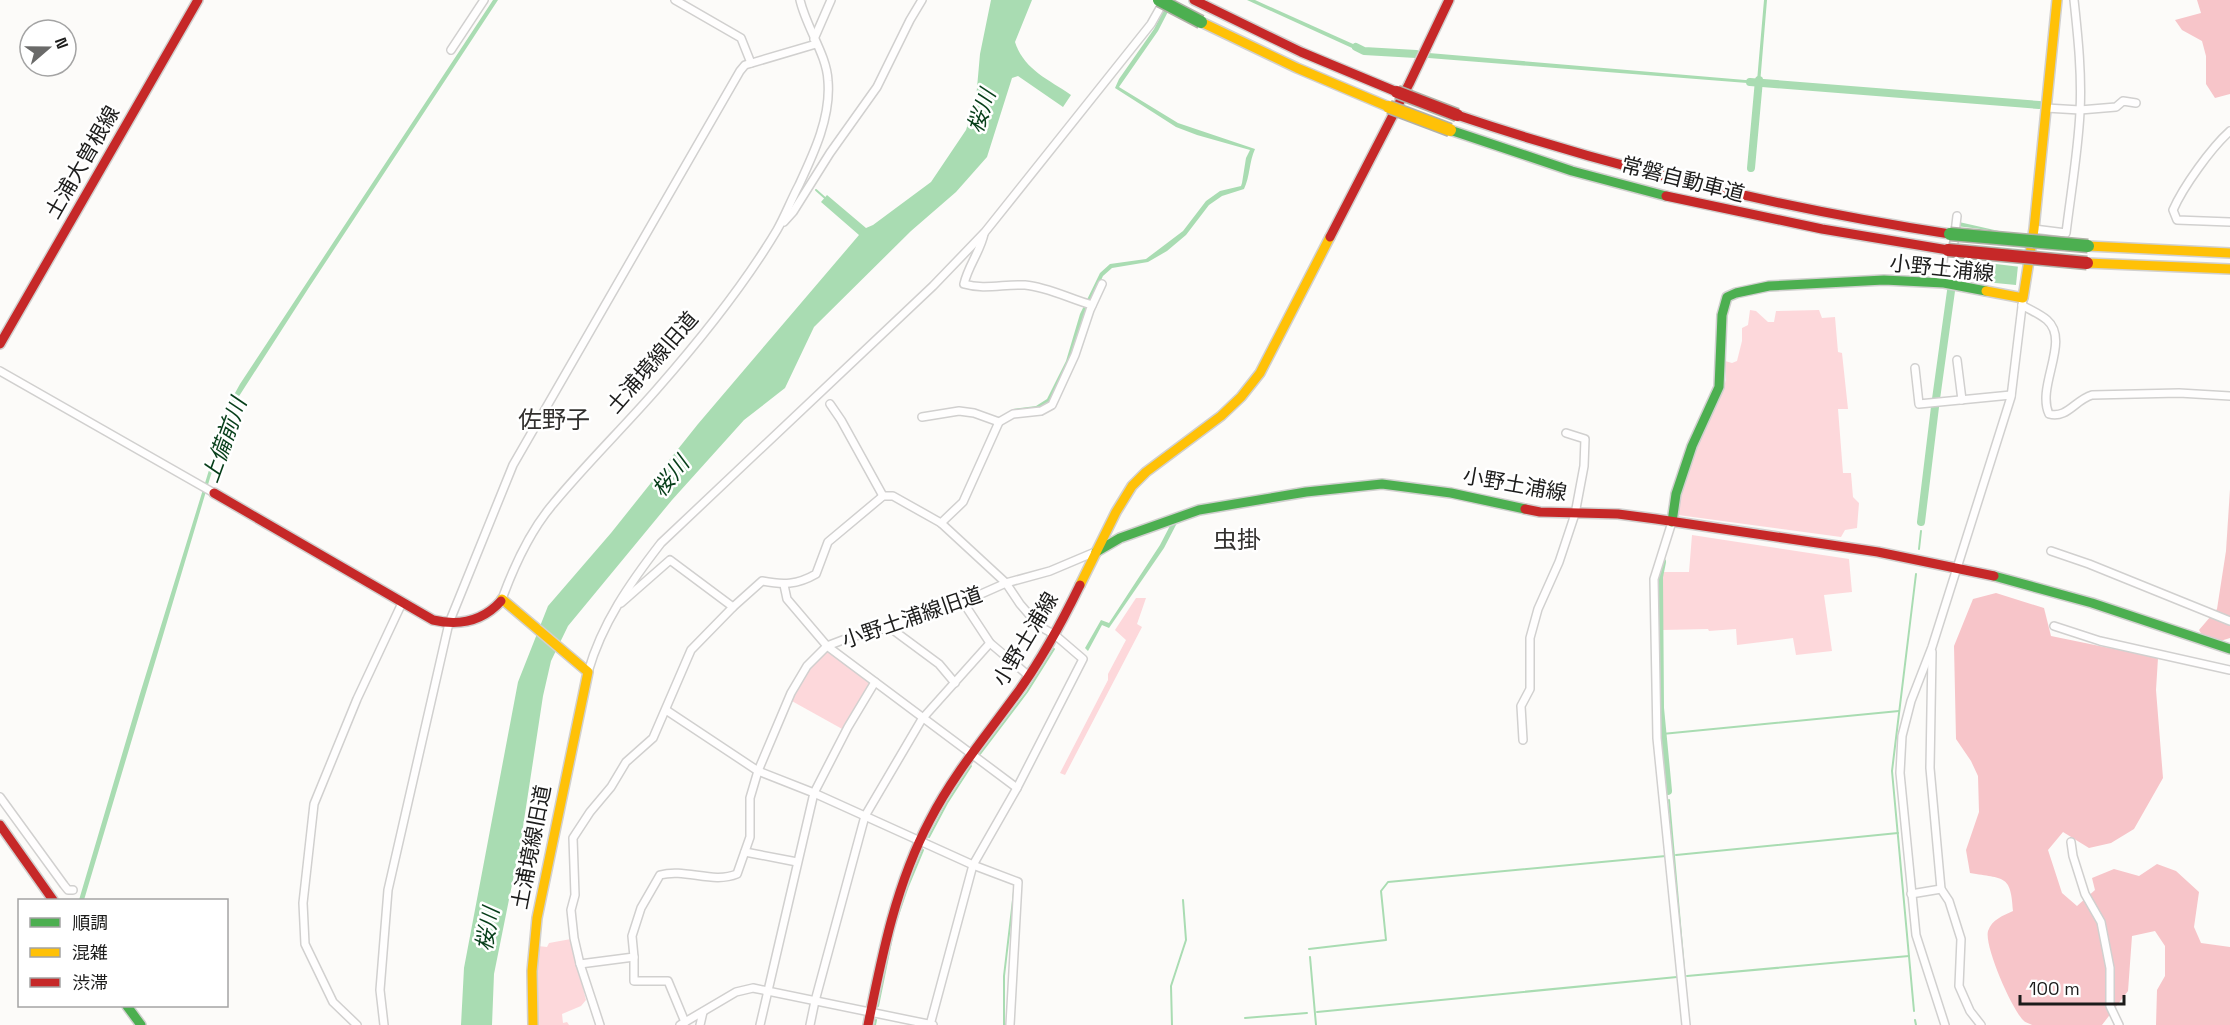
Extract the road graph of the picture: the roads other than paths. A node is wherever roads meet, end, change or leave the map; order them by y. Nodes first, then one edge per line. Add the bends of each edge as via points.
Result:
1 (198, 0) edge
2 (484, 0) edge
3 (675, 0) edge
4 (798, 0) edge
5 (831, 0) edge
6 (922, 0) edge
7 (1159, 0) edge
8 (1165, 0) edge
9 (1194, 0) edge
10 (1449, 0) edge
11 (2057, 0) edge
12 (2074, 0) edge
13 (815, 41) junction
14 (451, 50) dead end
15 (751, 63) junction
16 (2136, 103) dead end
17 (2046, 108) junction
18 (2080, 110) junction
19 (2230, 131) edge
20 (1957, 216) dead end
21 (2230, 222) edge
22 (778, 228) junction
23 (2034, 229) junction
24 (985, 232) junction
25 (2230, 253) edge
26 (2230, 268) edge
27 (1102, 284) dead end
28 (1949, 284) junction
29 (2023, 302) junction
30 (1092, 305) junction
31 (0, 344) edge
32 (1957, 360) dead end
33 (1916, 368) dead end
34 (0, 371) edge
35 (2011, 395) junction
36 (2230, 396) edge
37 (1962, 400) junction
38 (830, 404) dead end
39 (922, 417) dead end
40 (999, 422) junction
41 (1566, 433) dead end
42 (213, 492) joint
43 (883, 496) junction
44 (1575, 514) junction
45 (1672, 522) junction
46 (940, 523) junction
47 (2051, 551) dead end
48 (1096, 552) junction
49 (1958, 567) junction
50 (1006, 583) junction
51 (784, 585) junction
52 (963, 602) junction
53 (402, 603) junction
54 (506, 603) junction
55 (733, 607) junction
56 (615, 609) junction
57 (2230, 621) edge
58 (449, 623) junction
59 (2054, 626) dead end
60 (889, 627) junction
61 (1055, 635) junction
62 (990, 643) junction
63 (827, 646) junction
64 (1932, 647) junction
65 (2230, 649) edge
66 (2230, 670) edge
67 (586, 671) junction
68 (1029, 676) junction
69 (875, 681) junction
70 (955, 683) junction
71 (666, 710) junction
72 (922, 719) junction
73 (1523, 740) dead end
74 (971, 755) junction
75 (758, 771) junction
76 (1017, 788) junction
77 (814, 793) junction
78 (0, 797) edge
79 (866, 816) junction
80 (0, 825) edge
81 (919, 841) junction
82 (2071, 842) dead end
83 (745, 852) junction
84 (797, 862) junction
85 (973, 865) junction
86 (1941, 889) junction
87 (73, 890) dead end
88 (1911, 894) junction
89 (52, 899) edge
90 (634, 957) junction
91 (580, 964) junction
92 (766, 992) junction
93 (815, 1001) junction
94 (128, 1007) edge
95 (703, 1012) junction
96 (869, 1019) edge
97 (682, 1024) edge
98 (141, 1025) edge
99 (357, 1025) edge
100 (384, 1025) edge
101 (533, 1025) edge
102 (598, 1025) edge
103 (700, 1025) edge
104 (760, 1025) edge
105 (810, 1025) edge
106 (931, 1025) edge
107 (1010, 1025) edge
108 (1686, 1025) edge
109 (1945, 1025) edge
110 (1981, 1025) edge
111 (2120, 1025) edge

1 - 31 main road, 土浦大曽根線
2 - 14 street
3 - 15 street via 741,38
4 - 13 street, 土浦境線旧道
5 - 13 street
6 - 22 street via 877,87 793,212
7 - 26 main road, 常磐自動車道, bridge via 1297,68 1389,106 1539,160 1683,201 1794,225 1948,250 2087,263
8 - 24 street via 1152,24
9 - 25 main road, 常磐自動車道, bridge via 1301,52 1457,116 1684,185 1795,209 1950,234
10 - 48 main road via 1260,373 1234,406 1134,484
11 - 17 main road
12 - 18 street
13 - 15 street
13 - 22 street, 土浦境線旧道 via 828,78 827,101 816,148
15 - 58 street via 740,71 513,465
16 - 18 street via 2123,100 2116,107
17 - 18 street
17 - 23 main road
18 - 23 street via 2066,232
19 - 21 street via 2173,210 2177,220
20 - 28 street
22 - 54 street, 土浦境線旧道 via 702,336 552,505 528,541
23 - 29 main road
24 - 30 street via 964,284 1037,287
24 - 56 street via 661,543
27 - 30 street
28 - 29 main road, 小野土浦線
28 - 45 main road, 小野土浦線 via 1884,280 1792,284 1751,289 1727,297 1722,315 1719,387 1692,446 1676,494
29 - 35 street
29 - 36 street via 2046,319 2055,334 2045,404 2049,414 2064,414 2079,400 2092,395
30 - 40 street via 1052,405 1041,411 1013,414
32 - 37 street
33 - 37 street via 1919,404
34 - 42 street
35 - 37 street
35 - 49 street
38 - 43 street
39 - 40 street via 958,411
40 - 46 street via 963,502
41 - 44 street via 1585,439
42 - 53 main road
43 - 46 street via 892,496
43 - 51 street via 828,542 816,574
44 - 45 main road, 小野土浦線 via 1618,514
44 - 48 main road, 小野土浦線 via 1540,512 1451,493 1382,484 1199,510 1120,538
44 - 73 street via 1530,638 1530,689 1521,706
45 - 49 main road
45 - 108 street via 1654,579 1657,738
46 - 50 street
47 - 57 street
48 - 50 street, 小野土浦線旧道
48 - 61 main road, 小野土浦線
49 - 64 street
49 - 65 main road via 2067,594
50 - 52 street, 小野土浦線旧道
50 - 61 street via 1039,626
51 - 55 street via 762,581
51 - 63 street via 787,599
52 - 60 street, 小野土浦線旧道
52 - 62 street
53 - 58 main road via 433,620
53 - 99 street via 314,804 303,903 305,944 333,1002
54 - 58 main road via 484,616
54 - 67 main road
55 - 56 street via 670,560
55 - 71 street via 691,650
56 - 67 street
58 - 100 street via 388,890 380,990
59 - 66 street via 2100,641
60 - 63 street, 小野土浦線旧道
60 - 70 street via 939,664
61 - 68 main road, 小野土浦線
61 - 76 street via 1083,659
62 - 68 street
62 - 70 street
63 - 69 street
63 - 75 street, 小野土浦線旧道 via 807,666 791,693
64 - 86 street via 1930,768
64 - 88 street via 1902,736 1900,773
67 - 101 main road, 土浦境線旧道 via 538,902 532,969
68 - 74 main road, 小野土浦線
69 - 72 street
69 - 77 street
70 - 72 street
71 - 75 street
71 - 91 street via 653,738 626,762 573,838 575,895 571,910
72 - 74 street
72 - 79 street
74 - 76 street
74 - 81 main road, 小野土浦線
75 - 77 street
75 - 83 street, 小野土浦線旧道 via 750,798 750,837
76 - 85 street
77 - 79 street
77 - 84 street
78 - 87 street via 64,885
79 - 81 street
79 - 93 street
80 - 89 main road
81 - 85 street
81 - 96 main road, 小野土浦線 via 891,913
82 - 111 street via 2085,894 2101,921 2110,968 2110,1006
83 - 84 street
83 - 90 street, 小野土浦線旧道 via 737,874 728,878 672,872 660,875 641,908 632,936
84 - 92 street
85 - 106 street
85 - 107 street via 1018,882
86 - 88 street
86 - 110 street via 1961,939 1959,986
88 - 109 street via 1916,935
90 - 91 street
90 - 97 street via 634,981 668,981
91 - 102 street
92 - 93 street
92 - 95 street via 746,988
92 - 104 street
93 - 96 street
93 - 105 street
94 - 98 main road
95 - 97 street
95 - 103 street
96 - 106 street

